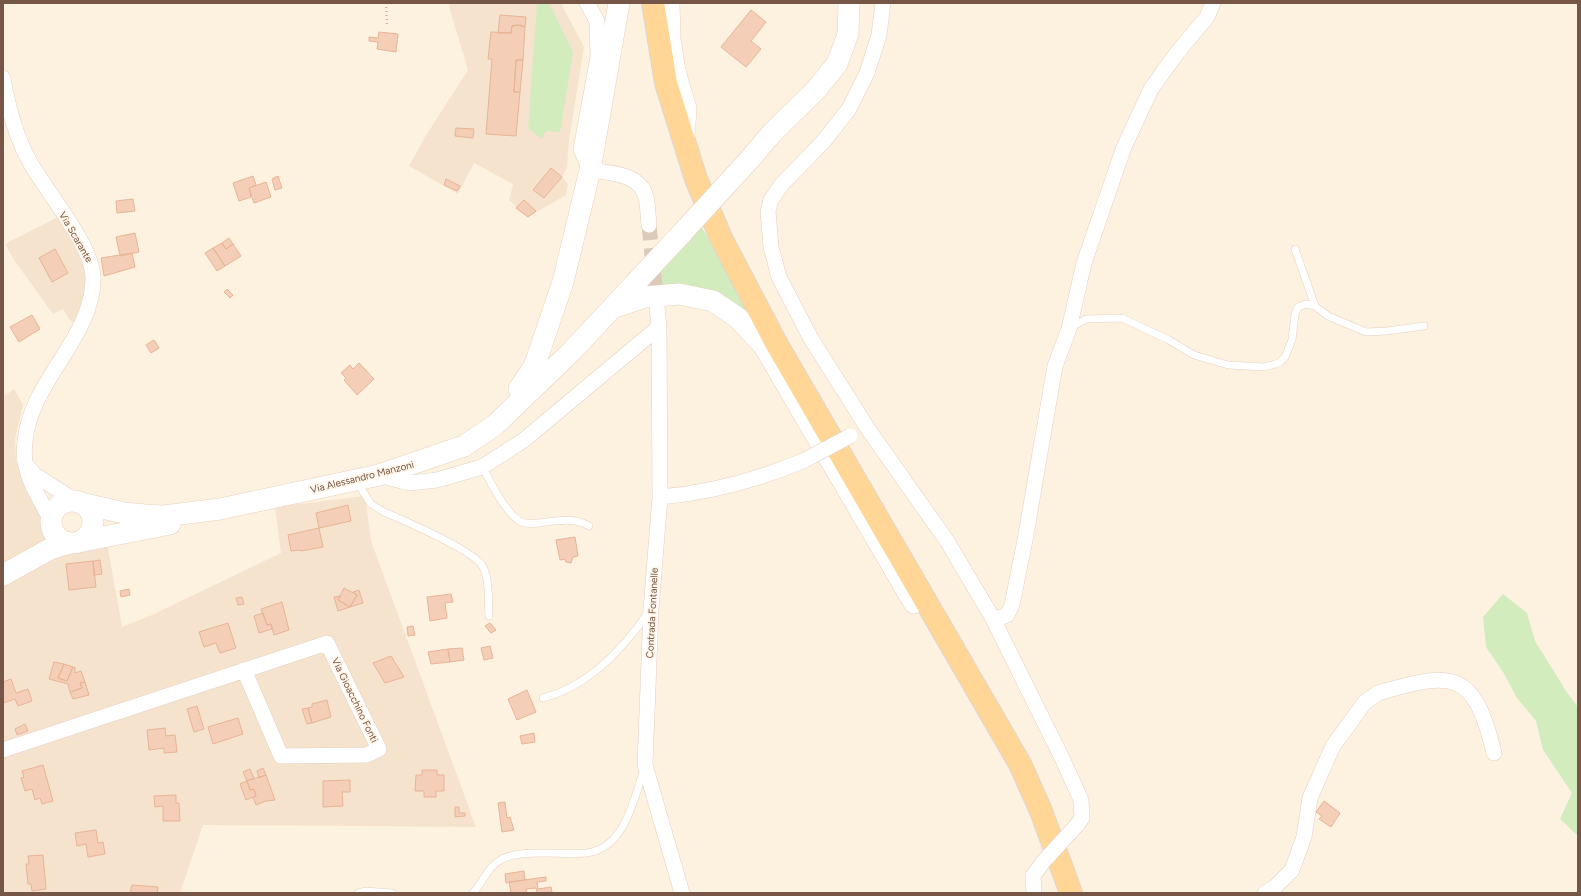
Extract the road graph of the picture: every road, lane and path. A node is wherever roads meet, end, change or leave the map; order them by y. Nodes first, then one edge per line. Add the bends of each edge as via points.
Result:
1 (386, 3) edge
2 (587, 3) edge
3 (619, 3) edge
4 (653, 3) edge
5 (669, 3) edge
6 (848, 3) edge
7 (883, 3) edge
8 (1213, 3) edge
9 (387, 26) dead end
10 (3, 78) edge
11 (684, 140) junction
12 (590, 170) junction
13 (649, 225) tunnel mouth
14 (1295, 249) dead end
15 (1315, 306) junction
16 (614, 307) junction
17 (657, 307) tunnel mouth
18 (1424, 326) dead end
19 (659, 327) junction
20 (1068, 329) junction
21 (495, 425) junction
22 (868, 428) junction
23 (25, 465) junction
24 (482, 467) junction
25 (379, 475) junction
26 (356, 481) junction
27 (660, 497) junction
28 (79, 503) junction
29 (220, 509) junction
30 (51, 523) junction
31 (589, 526) dead end
32 (74, 542) junction
33 (3, 567) edge
34 (3, 575) edge
35 (651, 609) junction
36 (489, 616) dead end
37 (992, 617) junction
38 (935, 618) junction
39 (244, 670) junction
40 (543, 698) dead end
41 (3, 750) edge
42 (1494, 753) dead end
43 (645, 766) junction
44 (358, 893) edge
45 (392, 893) edge
46 (473, 893) edge
47 (682, 893) edge
48 (1034, 893) edge
49 (1071, 893) edge
50 (1265, 893) edge

1 - 9 path
2 - 12 street via 597,21 598,57 581,149
3 - 12 main road
4 - 11 main road via 666,83
5 - 11 main road via 670,39 675,71 686,109
6 - 16 main road, bridge via 848,34 837,64 815,91 772,133
7 - 22 street via 879,35 867,73 849,109 782,184 771,200 768,211 771,247 778,277 810,337
8 - 20 street via 1207,17 1151,89 1124,147 1084,263
10 - 23 street, Via Scarante via 18,137 31,164 88,255 93,276 93,290 82,320 33,405 26,434
11 - 38 main road via 696,179 721,238 776,343
12 - 13 street via 621,174 637,182 645,195
12 - 21 main road via 563,282 534,367
14 - 15 lane
15 - 18 lane via 1328,316 1366,332
15 - 20 lane via 1306,304 1298,307 1292,340 1284,357 1279,363 1264,367 1228,365 1194,355 1122,318 1086,319
16 - 21 main road
16 - 38 main road via 645,297 679,294 713,301 738,318 764,346 914,603
17 - 19 street, Contrada Fontanelle
19 - 24 street via 524,440
19 - 27 street, Contrada Fontanelle
20 - 37 street via 1055,366 1012,605 1007,615
21 - 25 main road, Via Alessandro Manzoni via 464,446
22 - 27 street, bridge via 771,474 683,495
22 - 37 street via 947,541
23 - 28 street
23 - 30 street, Via Scarante
24 - 25 street via 437,480 409,483
24 - 31 lane via 506,506 519,521 531,524 558,519 581,521
25 - 26 main road, Via Alessandro Manzoni
26 - 29 main road, Via Alessandro Manzoni
26 - 36 lane via 371,504 470,554 483,566 487,581
27 - 35 street, Contrada Fontanelle
28 - 29 main road, Via Alessandro Manzoni via 124,513 164,516
28 - 30 main road via 65,503 60,506
28 - 32 main road via 91,514 92,528 89,534
29 - 32 main road, Via Alessandro Manzoni via 180,523
30 - 32 main road via 57,537
30 - 33 main road via 30,546
32 - 34 main road, Via Alessandro Manzoni via 53,547
35 - 40 lane via 615,654 560,693
35 - 43 street, Contrada Fontanelle
37 - 48 street, bridge via 1081,800 1082,818 1033,876
38 - 49 main road via 1020,764 1041,811
39 - 39 street, Via Gioacchino Fonti via 327,643 379,748 367,755 281,756
39 - 41 street, Via Gioacchino Fonti
42 - 50 street via 1481,709 1466,689 1453,681 1425,681 1371,697 1355,714 1329,753 1310,798 1304,837 1292,870
43 - 46 lane via 625,822 616,836 604,846 588,853 534,853 503,858 489,868 483,883
43 - 47 street, Contrada Fontanelle
44 - 45 lane

